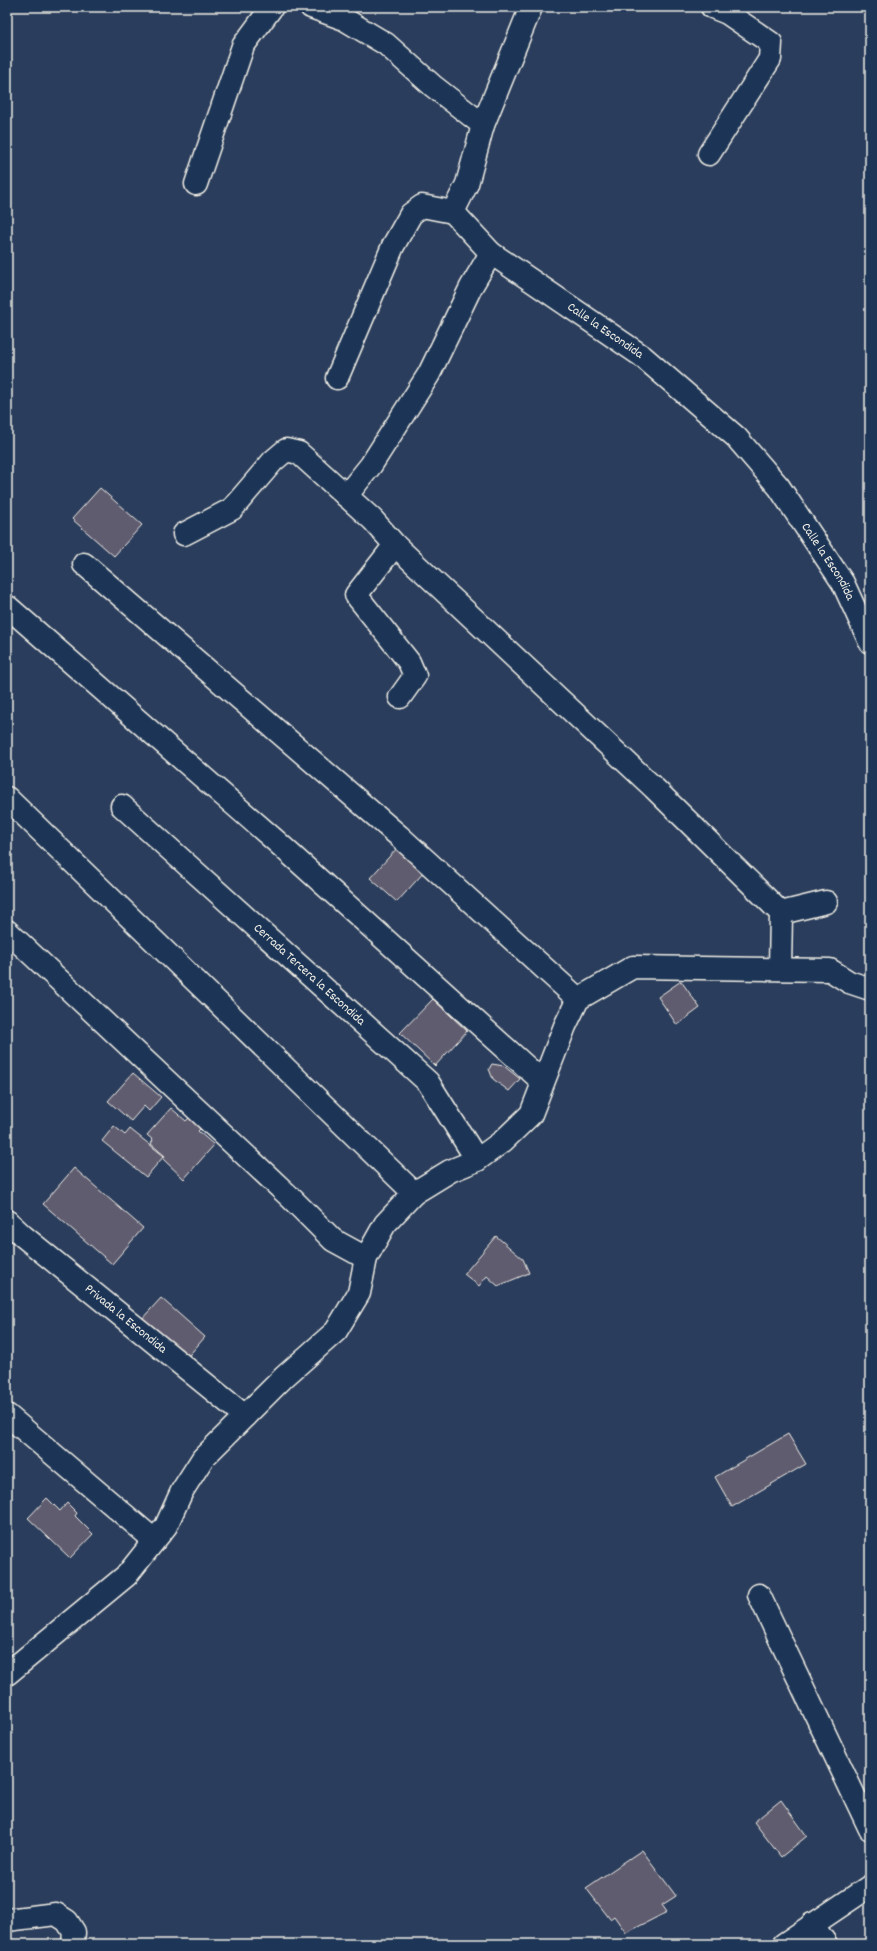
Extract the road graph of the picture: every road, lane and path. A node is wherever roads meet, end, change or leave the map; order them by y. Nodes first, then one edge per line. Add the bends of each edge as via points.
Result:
1 (272, 7) edge
2 (311, 7) edge
3 (531, 7) edge
4 (712, 7) edge
5 (483, 125) junction
6 (709, 154) dead end
7 (196, 184) dead end
8 (453, 212) junction
9 (491, 253) junction
10 (337, 378) dead end
11 (346, 496) junction
12 (184, 534) dead end
13 (396, 546) junction
14 (84, 564) dead end
15 (8, 607) edge
16 (870, 642) edge
17 (400, 697) dead end
18 (7, 798) edge
19 (122, 806) dead end
20 (826, 902) dead end
21 (781, 913) junction
22 (7, 931) edge
23 (780, 969) junction
24 (870, 989) edge
25 (578, 999) junction
26 (543, 1082) junction
27 (477, 1160) junction
28 (414, 1193) junction
29 (7, 1221) edge
30 (366, 1258) junction
31 (7, 1415) edge
32 (245, 1416) junction
33 (154, 1540) junction
34 (759, 1595) dead end
35 (7, 1674) edge
36 (870, 1829) edge
37 (870, 1886) edge
38 (7, 1920) edge
39 (812, 1924) junction
40 (73, 1944) edge
41 (784, 1944) edge
42 (826, 1944) edge

1 - 7 street via 244,46
2 - 5 street via 344,20 386,44 433,86
3 - 5 street
4 - 6 street via 727,13 771,43 770,59
5 - 8 street via 467,184
8 - 9 street, Calle la Escondida
8 - 10 street via 422,206 411,214 393,246
9 - 11 street via 471,287 429,374 371,465
9 - 16 street, Calle la Escondida via 642,356 736,437 779,487 843,583
11 - 12 street via 299,453 286,450 232,509
11 - 13 street via 374,520
13 - 17 street via 356,595 409,662 415,676
13 - 21 street via 654,788
14 - 25 street via 393,831
15 - 26 street via 277,842
18 - 28 street
19 - 27 street, Cerrada Tercera la Escondida via 428,1082
20 - 21 street
21 - 23 street
22 - 30 street via 333,1240
23 - 24 street via 830,970 849,982
23 - 25 street via 633,967
25 - 26 street
26 - 27 street via 531,1114 503,1141
27 - 28 street via 450,1171
28 - 30 street via 385,1224
29 - 32 street, Privada la Escondida
30 - 32 street via 359,1293 336,1331
31 - 33 street
32 - 33 street via 202,1458 182,1491 166,1526
33 - 35 street via 127,1576
34 - 36 street
37 - 39 street
38 - 40 street via 56,1914 67,1921 74,1932
39 - 41 street
39 - 42 street

